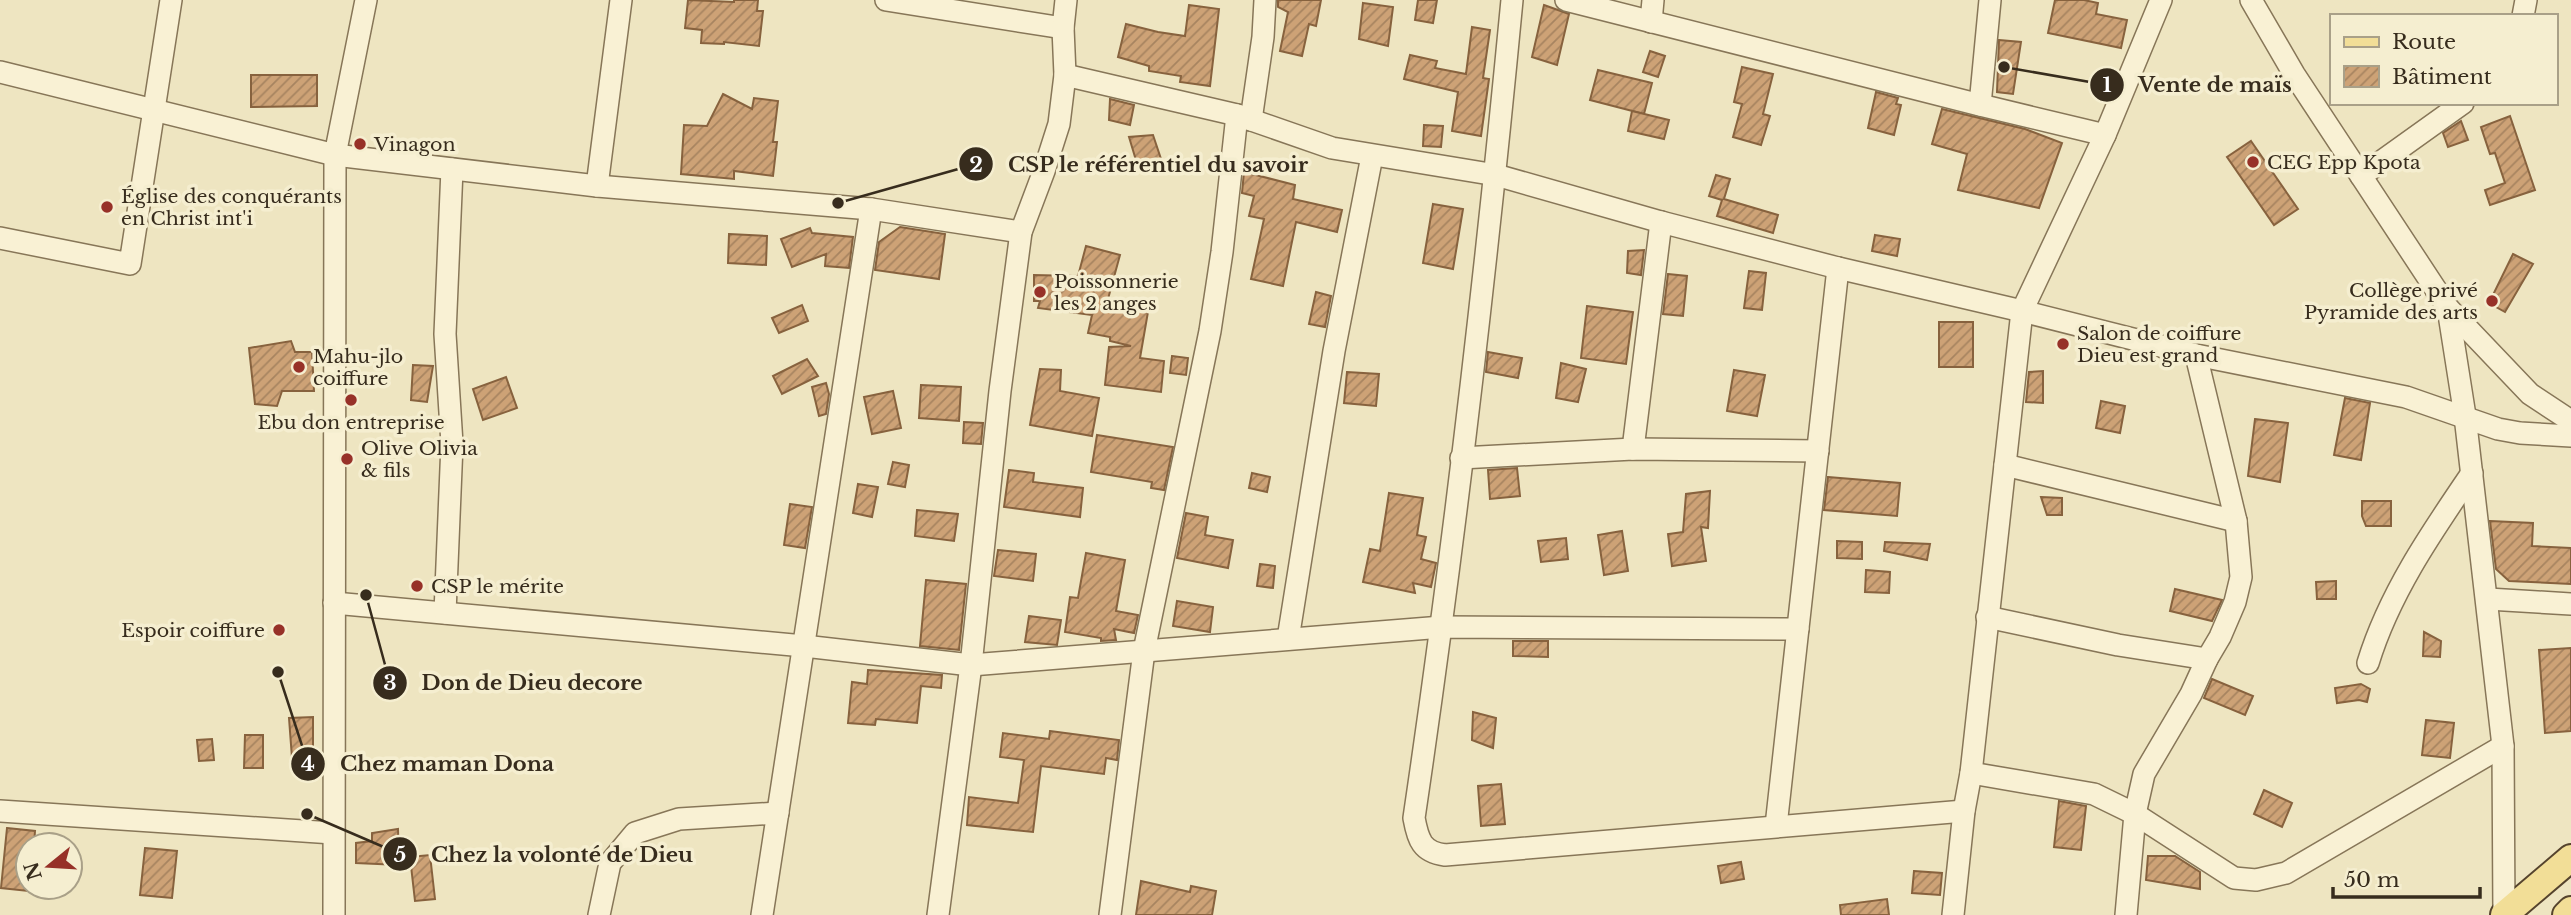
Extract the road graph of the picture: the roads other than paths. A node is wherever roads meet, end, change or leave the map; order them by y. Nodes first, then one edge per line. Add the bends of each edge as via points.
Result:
1 (171, 0) edge
2 (366, 0) edge
3 (621, 0) edge
4 (886, 0) edge
5 (1066, 0) edge
6 (1265, 0) edge
7 (1512, 0) edge
8 (1566, 0) edge
9 (1653, 0) edge
10 (1990, 0) edge
11 (2161, 0) edge
12 (2251, 0) edge
13 (1651, 22) junction
14 (1063, 28) junction
15 (0, 72) edge
16 (1065, 75) junction
17 (1980, 105) junction
18 (2460, 105) edge
19 (155, 112) junction
20 (1244, 117) junction
21 (2105, 135) junction
22 (335, 155) junction
23 (1372, 156) junction
24 (452, 169) junction
25 (1496, 175) junction
26 (2361, 176) junction
27 (597, 186) junction
28 (871, 209) junction
29 (1661, 222) junction
30 (1021, 232) junction
31 (0, 239) edge
32 (1838, 268) junction
33 (2448, 308) junction
34 (2022, 311) junction
35 (2196, 355) junction
36 (2465, 416) junction
37 (2571, 421) edge
38 (2571, 436) edge
39 (1633, 449) junction
40 (1818, 451) junction
41 (1461, 458) junction
42 (2005, 465) junction
43 (2472, 473) junction
44 (2236, 521) junction
45 (2487, 600) junction
46 (334, 603) junction
47 (2571, 604) edge
48 (445, 613) junction
49 (1987, 617) junction
50 (1442, 627) junction
51 (1798, 629) junction
52 (1288, 639) junction
53 (804, 646) junction
54 (1144, 651) junction
55 (2207, 659) junction
56 (2368, 663) dead end
57 (971, 665) junction
58 (2503, 746) junction
59 (1971, 773) junction
60 (0, 811) edge
61 (1964, 811) junction
62 (778, 813) junction
63 (2135, 814) junction
64 (1776, 826) junction
65 (332, 833) junction
66 (2571, 858) edge
67 (2571, 910) edge
68 (334, 915) edge
69 (599, 915) edge
70 (761, 915) edge
71 (938, 915) edge
72 (1110, 915) edge
73 (1953, 915) edge
74 (2126, 915) edge
75 (2504, 915) edge
76 (2566, 915) edge

1 - 19 street
2 - 22 street
3 - 27 street
4 - 14 street
5 - 14 street
6 - 20 street via 1263,37
7 - 25 street
8 - 13 street
9 - 13 street
10 - 17 street
11 - 21 street
12 - 26 street
13 - 17 street
14 - 16 street
15 - 19 street
16 - 20 street
16 - 30 street via 1059,124
17 - 21 street
18 - 26 street
19 - 22 street
19 - 31 street via 130,264
20 - 23 street via 1306,141
20 - 54 street via 1210,331
21 - 34 street
22 - 24 street
22 - 46 street
23 - 25 street
23 - 52 street
24 - 27 street
24 - 48 street via 445,334 452,444
25 - 29 street
25 - 41 street
26 - 33 street
27 - 28 street
28 - 30 street
28 - 53 street
29 - 32 street
29 - 39 street
30 - 57 street
32 - 34 street
32 - 40 street
33 - 36 street
33 - 37 street via 2530,394
34 - 35 street
34 - 42 street
35 - 36 street via 2406,397
35 - 44 street
36 - 38 street via 2497,429
36 - 43 street
39 - 40 street
39 - 41 street
40 - 51 street
41 - 50 street
42 - 44 street
42 - 49 street
43 - 45 street
43 - 56 street via 2394,596
44 - 55 street via 2241,577 2235,602
45 - 47 street
45 - 58 street
46 - 48 street
46 - 65 street
48 - 53 street
49 - 55 street
49 - 59 street
50 - 51 street
50 - 52 street
50 - 64 street via 1415,818 1418,835 1434,853
51 - 64 street
52 - 54 street
53 - 57 street
53 - 62 street
54 - 57 street
54 - 72 street
55 - 63 street via 2192,694 2148,765
57 - 71 street
58 - 63 street via 2286,873 2256,880 2234,878
58 - 75 street
59 - 61 street
59 - 63 street via 2094,794
60 - 65 street
61 - 64 street
61 - 73 street
62 - 69 street via 679,819 635,833 610,863
62 - 70 street
63 - 74 street
65 - 68 street
66 - 75 main road
67 - 76 main road

